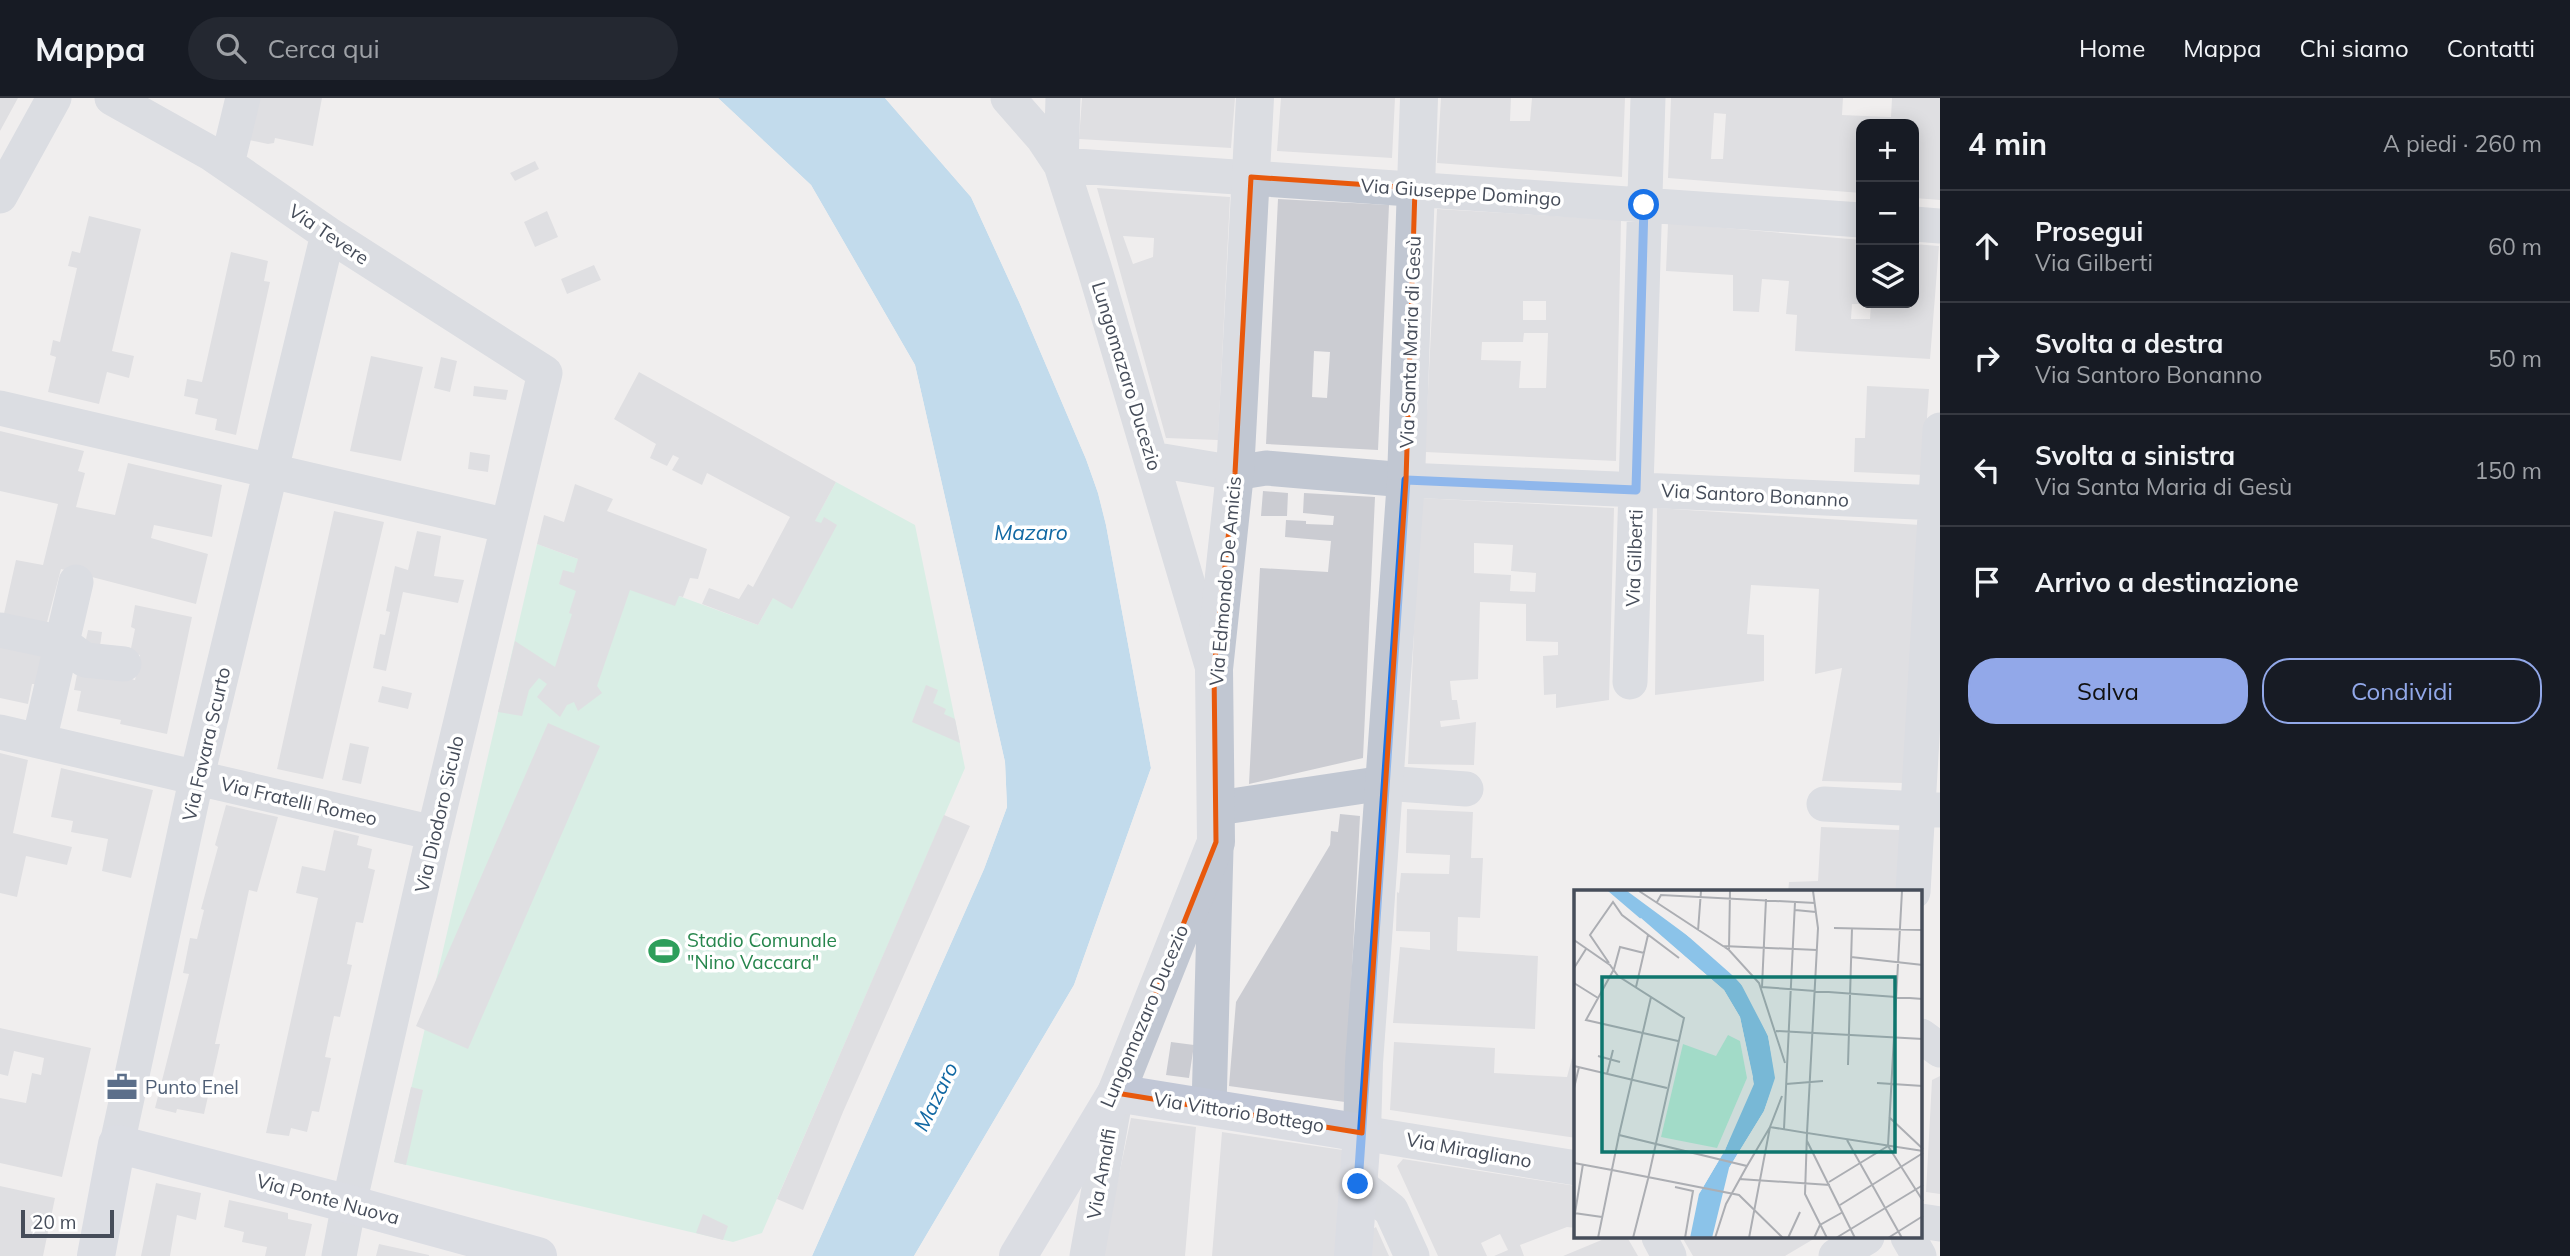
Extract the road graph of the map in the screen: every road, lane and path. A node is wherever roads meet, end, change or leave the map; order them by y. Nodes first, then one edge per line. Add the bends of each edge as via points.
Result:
1 (54, 98) edge
2 (111, 98) edge
3 (243, 98) edge
4 (1008, 98) edge
5 (1063, 98) edge
6 (1255, 98) edge
7 (1419, 98) edge
8 (1648, 98) edge
9 (227, 164) junction
10 (1060, 165) junction
11 (1251, 177) junction
12 (1415, 188) junction
13 (0, 196) edge
14 (1644, 205) junction
15 (1856, 220) edge
16 (1919, 224) edge
17 (1940, 226) edge
18 (328, 234) junction
19 (545, 373) joint
20 (0, 408) edge
21 (1940, 430) edge
22 (1151, 459) junction
23 (272, 471) junction
24 (1235, 473) junction
25 (1406, 480) junction
26 (1636, 490) junction
27 (1937, 503) edge
28 (508, 526) junction
29 (76, 582) dead end
30 (0, 630) edge
31 (62, 643) junction
32 (124, 664) dead end
33 (1214, 669) junction
34 (1630, 682) dead end
35 (0, 732) edge
36 (39, 741) junction
37 (197, 776) junction
38 (1384, 783) junction
39 (1466, 789) dead end
40 (1824, 804) dead end
41 (1929, 810) edge
42 (1217, 825) junction
43 (434, 833) junction
44 (1913, 890) edge
45 (1923, 1037) edge
46 (1940, 1050) edge
47 (1116, 1093) junction
48 (1209, 1107) junction
49 (1362, 1133) junction
50 (117, 1144) junction
51 (1574, 1168) edge
52 (1358, 1184) junction
53 (349, 1204) junction
54 (1660, 1238) edge
55 (1865, 1238) edge
56 (1909, 1238) edge
57 (96, 1256) edge
58 (339, 1256) edge
59 (538, 1256) edge
60 (1018, 1256) edge
61 (1087, 1256) edge
62 (1353, 1256) edge
63 (1412, 1256) edge
64 (1670, 1256) edge
65 (1836, 1256) edge
66 (1919, 1256) edge

1 - 13 street
2 - 9 street, Via Tevere
3 - 9 street
4 - 10 street, Lungomazaro Ducezio via 1044,138
5 - 10 street
6 - 11 street, Via Edmondo De Amicis
7 - 12 street, Via Santa Maria di Gesù
8 - 14 street, Via Gilberti
9 - 18 street, Via Tevere
10 - 11 street, Via Giuseppe Domingo
10 - 22 street, Lungomazaro Ducezio
11 - 12 street, Via Giuseppe Domingo
11 - 24 street, Via Edmondo De Amicis
12 - 14 street, Via Giuseppe Domingo
12 - 25 street, Via Santa Maria di Gesù
14 - 15 street, Via Giuseppe Domingo
14 - 26 street, Via Gilberti
16 - 17 street
18 - 19 street, Via Tevere
18 - 23 street, Via Favara Scurto
19 - 28 street, Via Diodoro Siculo
20 - 23 street
21 - 27 street
22 - 24 street, Via Santoro Bonanno
22 - 33 street, Lungomazaro Ducezio
23 - 28 street
23 - 37 street, Via Favara Scurto
24 - 25 street, Via Santoro Bonanno via 1266,468
24 - 33 street, Via Edmondo De Amicis
25 - 26 street, Via Santoro Bonanno
25 - 38 street, Via Santa Maria di Gesù
26 - 27 street, Via Santoro Bonanno
26 - 34 street, Via Gilberti
27 - 41 street
28 - 43 street, Via Diodoro Siculo
29 - 31 street
30 - 31 street
31 - 32 street via 85,660
31 - 36 street
33 - 42 street, Via Edmondo De Amicis
35 - 36 street, Via Fratelli Romeo
36 - 37 street, Via Fratelli Romeo
37 - 43 street, Via Fratelli Romeo
37 - 50 street, Via Favara Scurto
38 - 39 street
38 - 42 street
38 - 49 street, Via Santa Maria di Gesù
40 - 41 street
41 - 44 street
42 - 47 street, Lungomazaro Ducezio
42 - 48 street, Via Edmondo De Amicis
43 - 53 street, Via Diodoro Siculo
45 - 46 street
47 - 48 main road, Via Vittorio Bottego
47 - 60 main road, Lungomazaro Ducezio
47 - 61 street, Via Amalfi
48 - 49 main road, Via Vittorio Bottego
49 - 51 street, Via Miragliano
49 - 52 main road, Via Santa Maria di Gesù
50 - 53 main road, Via Ponte Nuova
50 - 57 main road, Via Favara Scurto
52 - 62 main road, Via Santa Maria di Gesù
52 - 63 street via 1391,1210
53 - 58 street, Via Diodoro Siculo
53 - 59 main road, Via Ponte Nuova
54 - 64 street
55 - 65 street
56 - 66 street

